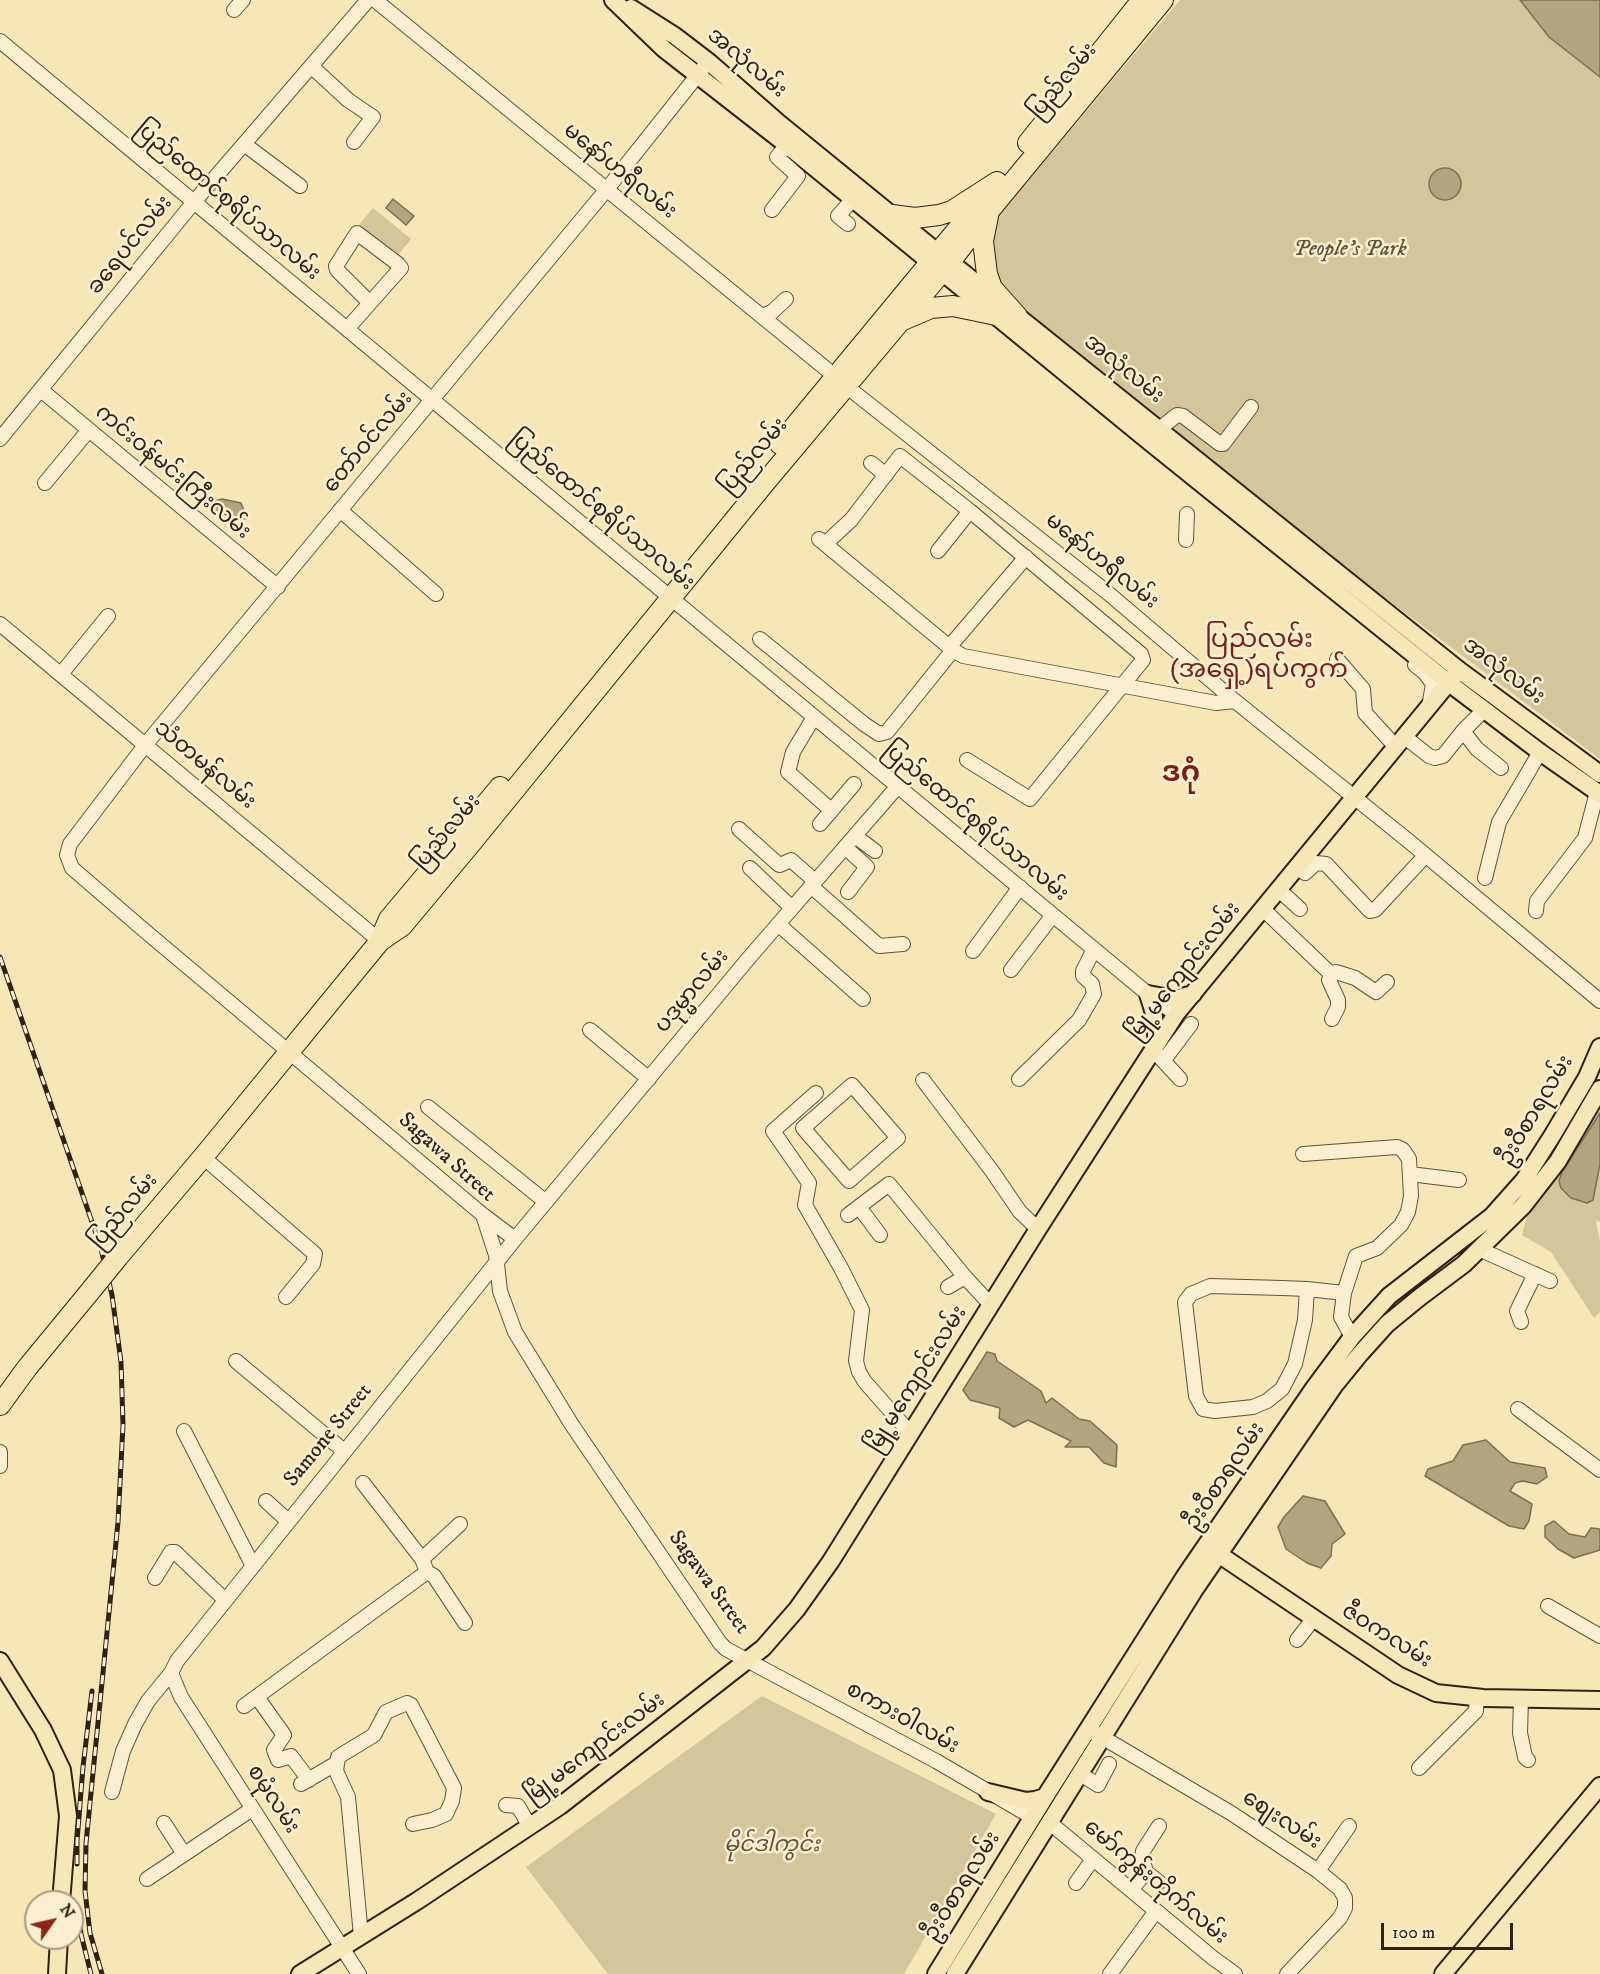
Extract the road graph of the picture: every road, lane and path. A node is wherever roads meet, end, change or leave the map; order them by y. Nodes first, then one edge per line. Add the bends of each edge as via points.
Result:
1 (368, 0) edge
2 (375, 0) edge
3 (612, 0) edge
4 (619, 0) edge
5 (1142, 0) edge
6 (1163, 0) edge
7 (0, 41) edge
8 (709, 62) junction
9 (311, 66) junction
10 (698, 75) junction
11 (354, 142) dead end
12 (244, 144) junction
13 (786, 145) junction
14 (997, 182) junction
15 (300, 186) dead end
16 (607, 189) junction
17 (853, 199) junction
18 (194, 202) junction
19 (772, 210) dead end
20 (989, 211) junction
21 (892, 215) junction
22 (848, 224) dead end
23 (940, 262) junction
24 (786, 299) dead end
25 (370, 303) junction
26 (996, 315) junction
27 (762, 316) junction
28 (1017, 316) junction
29 (900, 321) junction
30 (347, 329) junction
31 (1034, 338) junction
32 (841, 381) junction
33 (40, 390) junction
34 (432, 399) junction
35 (1251, 407) dead end
36 (1158, 430) junction
37 (88, 431) junction
38 (0, 439) edge
39 (871, 463) dead end
40 (886, 475) junction
41 (45, 483) dead end
42 (340, 510) junction
43 (970, 511) junction
44 (1187, 514) dead end
45 (1186, 540) dead end
46 (938, 551) dead end
47 (1026, 557) junction
48 (278, 587) junction
49 (436, 594) dead end
50 (666, 594) junction
51 (108, 616) dead end
52 (0, 624) edge
53 (760, 639) dead end
54 (1400, 644) junction
55 (951, 648) junction
56 (1337, 659) dead end
57 (61, 674) junction
58 (1454, 677) junction
59 (1123, 686) junction
60 (1235, 701) junction
61 (1430, 707) junction
62 (1484, 710) junction
63 (814, 717) junction
64 (1463, 731) junction
65 (1401, 742) junction
66 (146, 744) junction
67 (1540, 752) junction
68 (967, 760) dead end
69 (1501, 768) dead end
70 (1600, 774) edge
71 (854, 784) dead end
72 (898, 786) junction
73 (1599, 793) edge
74 (1355, 798) junction
75 (831, 810) junction
76 (820, 824) dead end
77 (739, 829) dead end
78 (850, 841) junction
79 (875, 851) dead end
80 (67, 855) joint
81 (1425, 856) junction
82 (750, 868) dead end
83 (1297, 868) junction
84 (1485, 878) dead end
85 (813, 883) junction
86 (1020, 887) junction
87 (1279, 890) junction
88 (848, 892) dead end
89 (792, 908) junction
90 (1263, 909) junction
91 (1300, 909) dead end
92 (1536, 911) dead end
93 (1053, 915) junction
94 (778, 924) junction
95 (380, 940) junction
96 (903, 944) dead end
97 (1094, 949) junction
98 (973, 951) dead end
99 (1011, 970) dead end
100 (1332, 975) junction
101 (1387, 982) dead end
102 (1148, 994) junction
103 (1193, 994) junction
104 (863, 999) dead end
105 (1600, 1001) edge
106 (1176, 1014) junction
107 (1332, 1019) dead end
108 (1191, 1024) dead end
109 (590, 1030) dead end
110 (1600, 1047) edge
111 (1158, 1050) junction
112 (289, 1051) junction
113 (649, 1078) junction
114 (1019, 1079) dead end
115 (1180, 1079) dead end
116 (923, 1080) dead end
117 (852, 1085) joint
118 (1600, 1089) edge
119 (816, 1093) dead end
120 (428, 1107) dead end
121 (1303, 1154) dead end
122 (203, 1157) junction
123 (1410, 1174) junction
124 (1535, 1177) junction
125 (1459, 1180) dead end
126 (546, 1202) junction
127 (483, 1215) junction
128 (524, 1228) joint
129 (1038, 1229) junction
130 (880, 1235) dead end
131 (514, 1239) junction
132 (1459, 1243) junction
133 (1475, 1253) junction
134 (497, 1260) junction
135 (1535, 1274) junction
136 (964, 1277) junction
137 (1550, 1281) dead end
138 (948, 1287) dead end
139 (1307, 1290) junction
140 (1344, 1293) junction
141 (286, 1297) dead end
142 (991, 1305) junction
143 (1521, 1322) dead end
144 (1354, 1334) junction
145 (1369, 1344) junction
146 (236, 1361) dead end
147 (0, 1406) edge
148 (1518, 1409) dead end
149 (184, 1431) dead end
150 (911, 1434) junction
151 (344, 1451) junction
152 (0, 1452) edge
153 (0, 1466) edge
154 (1600, 1470) edge
155 (1253, 1476) junction
156 (363, 1483) dead end
157 (1267, 1486) junction
158 (266, 1502) dead end
159 (288, 1521) junction
160 (460, 1524) dead end
161 (1212, 1552) junction
162 (253, 1566) junction
163 (424, 1566) junction
164 (155, 1578) dead end
165 (225, 1600) junction
166 (1548, 1606) dead end
167 (1314, 1618) junction
168 (465, 1623) dead end
169 (1600, 1636) edge
170 (1297, 1640) dead end
171 (750, 1660) junction
172 (0, 1661) edge
173 (171, 1673) junction
174 (257, 1697) junction
175 (1477, 1697) junction
176 (1521, 1699) junction
177 (1600, 1700) edge
178 (244, 1706) dead end
179 (1096, 1733) junction
180 (1528, 1760) dead end
181 (337, 1763) junction
182 (1109, 1764) dead end
183 (1419, 1768) dead end
184 (1080, 1774) junction
185 (112, 1792) dead end
186 (988, 1792) junction
187 (1598, 1794) edge
188 (1045, 1797) junction
189 (506, 1805) dead end
190 (252, 1809) junction
191 (1032, 1817) junction
192 (164, 1823) dead end
193 (1050, 1823) junction
194 (413, 1824) dead end
195 (1159, 1826) dead end
196 (1349, 1826) dead end
197 (530, 1827) junction
198 (184, 1854) junction
199 (1093, 1858) junction
200 (1318, 1871) junction
201 (1146, 1872) junction
202 (147, 1879) dead end
203 (1159, 1882) dead end
204 (1076, 1883) dead end
205 (62, 1890) edge
206 (1131, 1890) junction
207 (1156, 1911) junction
208 (361, 1936) junction
209 (343, 1947) junction
210 (58, 1950) edge
211 (940, 1973) edge
212 (57, 1974) edge
213 (300, 1974) edge
214 (359, 1974) edge
215 (955, 1974) edge
216 (1110, 1974) edge
217 (1234, 1974) edge
218 (1287, 1974) edge
219 (1443, 1974) edge

1 - 9 street, ခရေပင်လမ်း
2 - 16 street, မနော်ဟရီလမ်း
3 - 10 main road, အလုံလမ်း
4 - 8 main road, အလုံလမ်း
5 - 14 highway, ပြည်လမ်း
6 - 20 highway, ပြည်လမ်း
7 - 18 street, ပြည်ထောင်စုရိပ်သာလမ်း
8 - 10 street, တော်ဝင်လမ်း
8 - 21 main road, အလုံလမ်း
9 - 11 street via 373,117
9 - 12 street, ခရေပင်လမ်း
10 - 13 main road, အလုံလမ်း
10 - 16 street, တော်ဝင်လမ်း
12 - 15 street
12 - 18 street, ခရေပင်လမ်း
13 - 17 main road, အလုံလမ်း
13 - 19 street via 777,157 798,176
14 - 21 highway via 952,211 915,218
14 - 23 highway, ပြည်လမ်း
16 - 27 street, မနော်ဟရီလမ်း
16 - 34 street, တော်ဝင်လမ်း
17 - 22 street via 838,216
17 - 23 main road, အလုံလမ်း
18 - 30 street, ပြည်ထောင်စုရိပ်သာလမ်း
18 - 33 street, ခရေပင်လမ်း
20 - 23 highway, ပြည်လမ်း
20 - 28 highway via 983,240 987,274 993,288
21 - 23 main road, အလုံလမ်း
23 - 26 main road, အလုံလမ်း
23 - 28 main road, အလုံလမ်း
23 - 29 highway, ပြည်လမ်း
23 - 32 highway, ပြည်လမ်း
24 - 27 street
25 - 25 street via 336,266 357,233 401,268
25 - 30 street
26 - 29 highway via 953,306 931,308
26 - 31 main road, အလုံလမ်း
27 - 32 street, မနော်ဟရီလမ်း
28 - 31 main road, အလုံလမ်း
29 - 32 highway, ပြည်လမ်း
30 - 34 street, ပြည်ထောင်စုရိပ်သာလမ်း
31 - 36 main road, အလုံလမ်း
31 - 54 main road, အလုံလမ်း via 1146,439
32 - 50 highway, ပြည်လမ်း
32 - 60 street, မနော်ဟရီလမ်း via 1108,593
33 - 37 street, ကင်းဝန်မင်းကြီးလမ်း
33 - 38 street, ခရေပင်လမ်း
34 - 42 street, တော်ဝင်လမ်း
34 - 50 street, ပြည်ထောင်စုရိပ်သာလမ်း
35 - 36 street via 1223,444 1183,416 1177,415
36 - 58 main road, အလုံလမ်း
37 - 41 street
37 - 48 street, ကင်းဝန်မင်းကြီးလမ်း
39 - 40 street
40 - 43 street via 900,456
40 - 55 street via 850,520 822,541
42 - 48 street, တော်ဝင်လမ်း
42 - 49 street
43 - 46 street
43 - 47 street
44 - 45 street
47 - 55 street
47 - 59 street via 1143,656
48 - 66 street, တော်ဝင်လမ်း
50 - 63 street, ပြည်ထောင်စုရိပ်သာလမ်း
50 - 95 highway, ပြည်လမ်း via 389,919
51 - 57 street
52 - 57 street, သံတမန်လမ်း
53 - 55 street via 879,734 888,732
54 - 58 main road, အလုံလမ်း
54 - 61 street via 1433,684
55 - 59 street via 963,656
56 - 65 street via 1363,690 1365,713
57 - 66 street, သံတမန်လမ်း
58 - 61 main road, မြို့မကျောင်းလမ်း
58 - 62 main road
58 - 70 main road, အလုံလမ်း
59 - 60 street via 1216,703
59 - 68 street via 1030,799
60 - 74 street, မနော်ဟရီလမ်း
61 - 65 main road, မြို့မကျောင်းလမ်း
62 - 64 street
62 - 67 main road
63 - 72 street, ပြည်ထောင်စုရိပ်သာလမ်း
63 - 75 street via 793,752 789,772
64 - 65 street via 1443,756 1435,758
64 - 69 street via 1477,749
65 - 74 main road, မြို့မကျောင်းလမ်း
66 - 80 street, တော်ဝင်လမ်း via 70,844
66 - 95 street, သံတမန်လမ်း
67 - 73 main road
67 - 84 street via 1499,822
71 - 75 street
72 - 78 street, ပဒုမ္မာလမ်း
72 - 86 street, ပြည်ထောင်စုရိပ်သာလမ်း
73 - 92 street via 1586,838 1536,902
74 - 81 street, မနော်ဟရီလမ်း
74 - 83 main road, မြို့မကျောင်းလမ်း
75 - 76 street
77 - 85 street via 778,864 791,860
78 - 79 street
78 - 85 street, ပဒုမ္မာလမ်း
78 - 88 street via 867,867
80 - 112 street, Sagawa Street via 72,868
81 - 83 street via 1375,910 1370,910 1326,864 1316,863 1305,873
81 - 105 street, မနော်ဟရီလမ်း
82 - 89 street
83 - 87 main road, မြို့မကျောင်းလမ်း
85 - 89 street, ပဒုမ္မာလမ်း
85 - 96 street via 879,946
86 - 93 street, ပြည်ထောင်စုရိပ်သာလမ်း
86 - 98 street
87 - 90 main road, မြို့မကျောင်းလမ်း
87 - 91 street
89 - 94 street, ပဒုမ္မာလမ်း
90 - 100 street
90 - 103 main road, မြို့မကျောင်းလမ်း
93 - 97 street, ပြည်ထောင်စုရိပ်သာလမ်း
93 - 99 street
94 - 104 street
94 - 113 street, ပဒုမ္မာလမ်း
95 - 112 highway, ပြည်လမ်း
97 - 102 street, ပြည်ထောင်စုရိပ်သာလမ်း
97 - 114 street via 1083,971 1094,994 1079,1020
100 - 101 street via 1336,972 1354,978 1376,992
100 - 107 street via 1329,980 1338,1000
102 - 103 main road via 1175,999
102 - 106 street, ပြည်ထောင်စုရိပ်သာလမ်း
102 - 111 main road
103 - 106 main road, မြို့မကျောင်းလမ်း
106 - 111 main road, မြို့မကျောင်းလမ်း
108 - 111 street
109 - 113 street
110 - 124 main road, ဦးဝီစာရလမ်း via 1552,1136
111 - 115 street
111 - 129 main road, မြို့မကျောင်းလမ်း
112 - 122 highway, ပြည်လမ်း
112 - 127 street, Sagawa Street
113 - 126 street, ပဒုမ္မာလမ်း
116 - 129 street via 1020,1212
117 - 117 street via 802,1128 849,1181 898,1138
118 - 124 main road, ဦးဝီစာရလမ်း via 1558,1161
119 - 150 street via 773,1131 809,1183 805,1205 862,1310 856,1361 859,1372
120 - 126 street
121 - 123 street via 1396,1147 1409,1159
122 - 141 street via 315,1254 313,1264
122 - 147 highway, ပြည်လမ်း, bridge via 27,1368
123 - 125 street
123 - 140 street via 1411,1196 1401,1225 1377,1248 1356,1256
124 - 132 main road, ဦးဝီစာရလမ်း
124 - 133 main road, ဦးဝီစာရလမ်း via 1523,1206
126 - 128 street, ပဒုမ္မာလမ်း
127 - 131 street
127 - 134 street, Sagawa Street
128 - 131 street, Samone Street
129 - 142 main road, မြို့မကျောင်းလမ်း
130 - 136 street via 854,1211 889,1184
131 - 134 street, Samone Street
132 - 133 main road
132 - 144 main road, ဦးဝီစာရလမ်း via 1389,1296
133 - 135 street
133 - 145 main road, ဦးဝီစာရလမ်း
134 - 151 street, Samone Street
134 - 171 street, Sagawa Street via 500,1291 515,1332 573,1425 720,1643
135 - 137 street
135 - 143 street via 1517,1311
136 - 138 street
136 - 142 street
139 - 139 street via 1210,1286 1191,1294 1185,1302 1196,1396 1203,1408 1215,1411 1253,1407 1282,1389 1294,1364 1305,1320
139 - 140 street
140 - 144 street via 1341,1317
142 - 150 main road, မြို့မကျောင်းလမ်း
144 - 145 main road
144 - 155 main road, ဦးဝီစာရလမ်း
145 - 157 main road, ဦးဝီစာရလမ်း via 1334,1386
146 - 151 street
148 - 154 street
149 - 162 street
150 - 171 main road, မြို့မကျောင်းလမ်း via 820,1578 797,1610
151 - 159 street, Samone Street
152 - 153 street
155 - 157 main road
155 - 161 main road, ဦးဝီစာရလမ်း
156 - 163 street
157 - 161 main road, ဦးဝီစာရလမ်း
158 - 159 street
159 - 162 street, Samone Street
160 - 163 street
161 - 167 main road, ဇီဝကလမ်း
161 - 179 main road, ဦးဝီစာရလမ်း
162 - 165 street, Samone Street
163 - 168 street
163 - 174 street
164 - 165 street via 171,1552 175,1552
165 - 173 street, Samone Street
166 - 169 street
167 - 170 street
167 - 175 main road, ဇီဝကလမ်း via 1398,1675 1436,1693
171 - 186 street, စကားဝါလမ်း
171 - 197 main road, မြို့မကျောင်းလမ်း
172 - 205 main road via 43,1730 62,1770 68,1816
173 - 185 street, Samone Street via 135,1724
173 - 190 street, စမုံလမ်း via 181,1697
174 - 178 street
174 - 181 street via 283,1733 274,1751 278,1760 291,1755 305,1782
175 - 176 main road, ဇီဝကလမ်း
175 - 183 street via 1476,1711
176 - 177 main road, ဇီဝကလမ်း
176 - 180 street via 1520,1733
179 - 184 main road, ဦးဝီစာရလမ်း
179 - 188 main road, ဦးဝီစာရလမ်း
179 - 200 street, စျေးလမ်း via 1212,1801
181 - 194 street via 338,1757 374,1735 386,1712 409,1704 454,1788 446,1814
181 - 208 street via 336,1771 348,1797
182 - 184 street via 1098,1785
184 - 193 main road, ဦးဝီစာရလမ်း
186 - 188 main road via 1026,1801
186 - 191 street, စကားဝါလမ်း
187 - 219 main road
188 - 191 main road, ဦးဝီစာရလမ်း
189 - 197 street via 518,1806
190 - 198 street
190 - 209 street, စမုံလမ်း
191 - 211 main road, ဦးဝီစာရလမ်း
192 - 198 street
193 - 199 street, မော်ကွန်းတိုက်လမ်း
193 - 215 main road, ဦးဝီစာရလမ်း
195 - 201 street via 1143,1851
196 - 200 street
197 - 208 main road, မြို့မကျောင်းလမ်း
198 - 202 street
199 - 204 street
199 - 206 street, မော်ကွန်းတိုက်လမ်း
200 - 218 street, စျေးလမ်း via 1340,1889 1345,1908 1334,1926
201 - 203 street
201 - 206 street
206 - 207 street, မော်ကွန်းတိုက်လမ်း
207 - 216 street
207 - 217 street, မော်ကွန်းတိုက်လမ်း
208 - 209 main road, မြို့မကျောင်းလမ်း
209 - 213 main road, မြို့မကျောင်းလမ်း
209 - 214 street, စမုံလမ်း
210 - 212 main road

